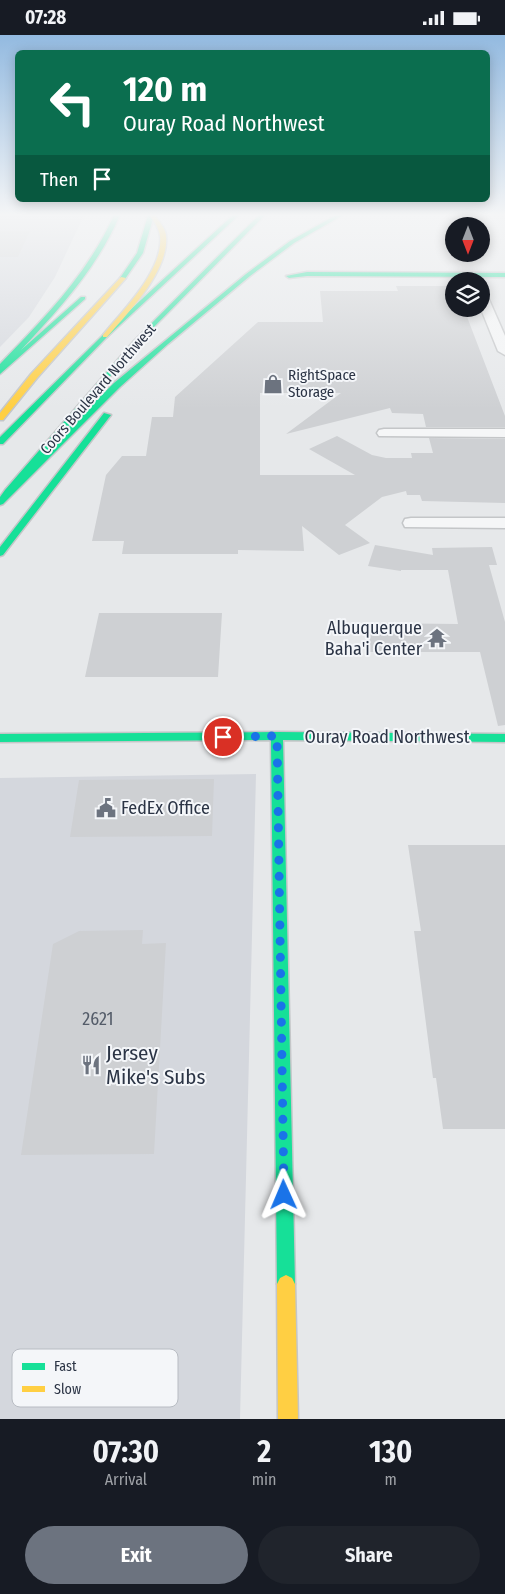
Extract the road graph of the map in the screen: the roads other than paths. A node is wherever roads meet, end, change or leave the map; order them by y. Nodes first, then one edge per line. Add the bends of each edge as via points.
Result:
1 (79, 280) edge
2 (121, 280) edge
3 (148, 280) edge
4 (166, 280) edge
5 (198, 280) edge
6 (242, 280) edge
7 (94, 286) dead end
8 (490, 316) edge
9 (105, 336) junction
10 (166, 343) junction
11 (505, 351) edge
12 (0, 368) edge
13 (0, 372) edge
14 (134, 386) dead end
15 (114, 407) dead end
16 (0, 418) edge
17 (384, 433) dead end
18 (505, 433) edge
19 (0, 442) edge
20 (8, 492) junction
21 (0, 502) edge
22 (411, 523) dead end
23 (505, 523) edge
24 (0, 553) edge
25 (277, 736) junction
26 (0, 738) edge
27 (505, 738) edge
28 (288, 1419) edge

1 - 12 main road
2 - 16 main road
3 - 9 main road
4 - 9 main road, Coors Boulevard Northwest
5 - 20 main road, Coors Boulevard Northwest via 136,342
6 - 10 main road
7 - 13 main road
8 - 11 street
9 - 19 main road, Coors Boulevard Northwest
10 - 14 main road via 162,357
10 - 20 main road via 117,385
15 - 24 main road
17 - 18 street
20 - 21 main road, Coors Boulevard Northwest
22 - 23 street
25 - 26 main road, Ouray Road Northwest
25 - 27 main road, Ouray Road Northwest
25 - 28 main road

